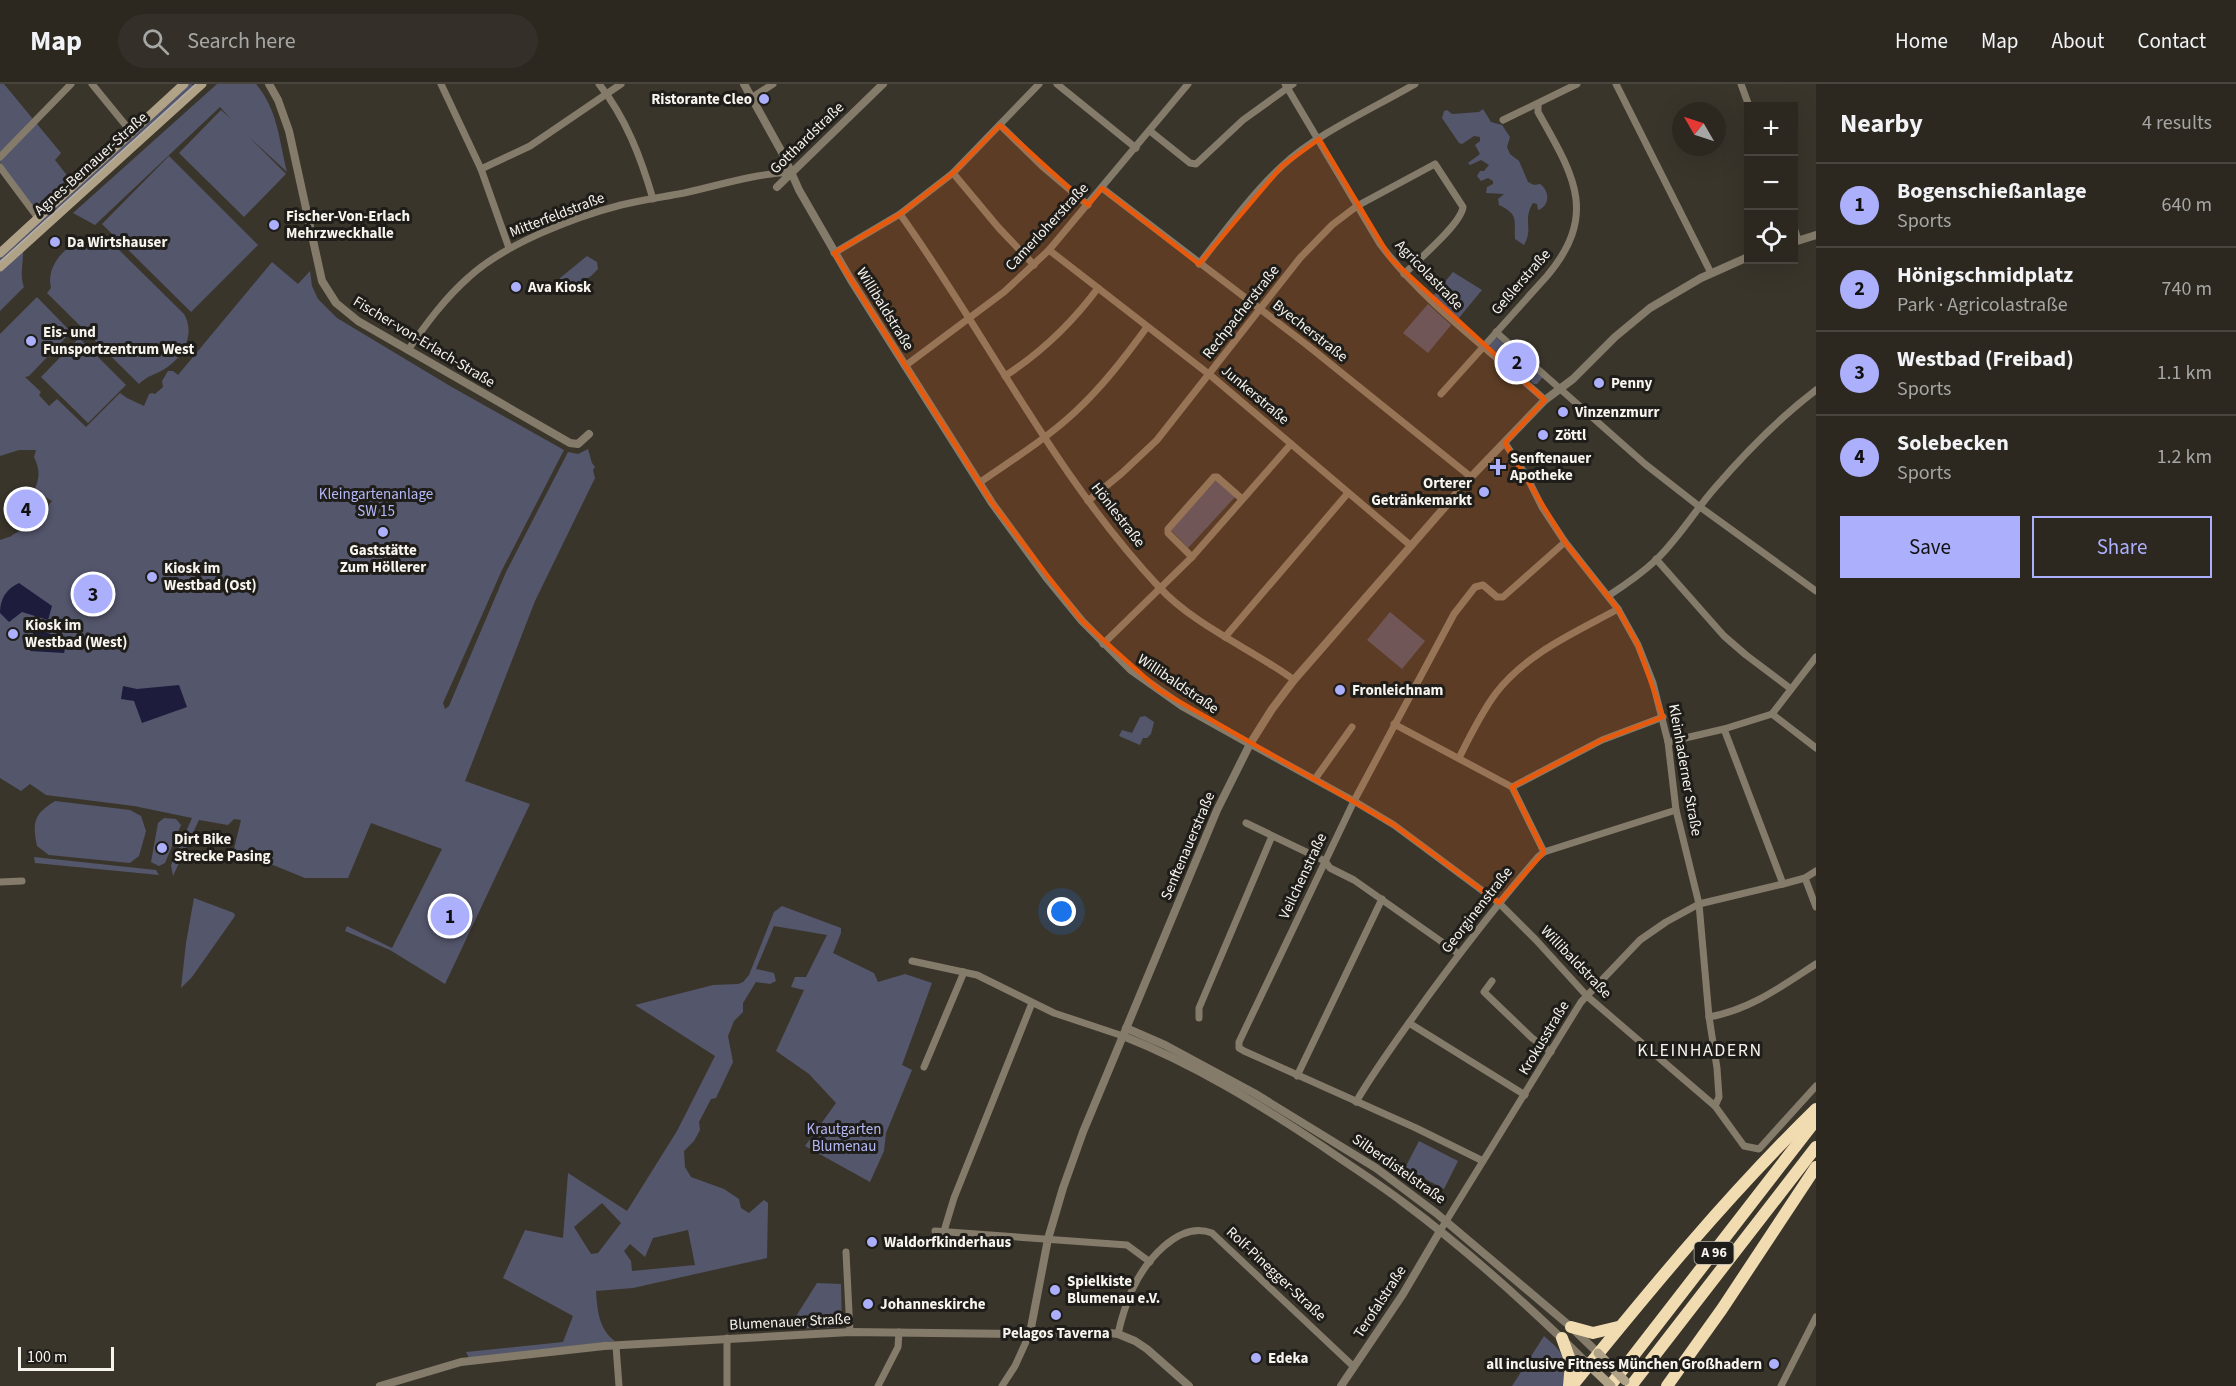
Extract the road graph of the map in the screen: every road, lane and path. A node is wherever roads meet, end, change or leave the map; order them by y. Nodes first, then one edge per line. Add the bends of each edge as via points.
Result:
1 (71, 84) edge
2 (92, 84) edge
3 (184, 84) edge
4 (202, 84) edge
5 (269, 84) edge
6 (441, 84) edge
7 (599, 84) edge
8 (621, 84) edge
9 (744, 84) edge
10 (773, 84) edge
11 (883, 84) edge
12 (1039, 84) edge
13 (1057, 84) edge
14 (1188, 84) edge
15 (1415, 84) edge
16 (1577, 84) edge
17 (1741, 84) edge
18 (1289, 85) edge
19 (1618, 85) edge
20 (606, 94) junction
21 (751, 98) junction
22 (1748, 102) edge
23 (1538, 105) junction
24 (1503, 120) dead end
25 (1000, 125) junction
26 (1150, 131) junction
27 (132, 134) junction
28 (1319, 139) junction
29 (1136, 148) junction
30 (0, 157) edge
31 (0, 167) edge
32 (481, 170) junction
33 (791, 172) junction
34 (953, 173) junction
35 (777, 187) dead end
36 (1102, 188) junction
37 (653, 199) junction
38 (1088, 205) junction
39 (1357, 206) junction
40 (900, 214) junction
41 (38, 218) junction
42 (1816, 236) edge
43 (1798, 240) edge
44 (509, 248) junction
45 (1049, 250) junction
46 (0, 253) edge
47 (834, 253) junction
48 (1744, 259) edge
49 (1199, 264) junction
50 (1034, 265) junction
51 (0, 267) edge
52 (1404, 273) junction
53 (1712, 273) junction
54 (1098, 288) junction
55 (1259, 309) junction
56 (969, 320) junction
57 (1147, 327) junction
58 (1496, 332) junction
59 (1482, 346) junction
60 (408, 351) junction
61 (905, 366) junction
62 (1210, 375) junction
63 (1005, 376) junction
64 (1561, 389) junction
65 (1816, 390) edge
66 (1441, 394) dead end
67 (1545, 400) junction
68 (589, 434) dead end
69 (1044, 438) junction
70 (1504, 443) junction
71 (1292, 444) junction
72 (1471, 477) junction
73 (979, 483) junction
74 (1348, 493) junction
75 (1242, 499) junction
76 (1088, 501) junction
77 (1700, 507) junction
78 (1565, 542) junction
79 (1410, 545) junction
80 (1191, 557) junction
81 (1656, 559) junction
82 (1160, 589) junction
83 (1816, 591) edge
84 (1608, 596) junction
85 (1618, 609) junction
86 (1225, 637) junction
87 (1103, 644) junction
88 (1816, 657) edge
89 (1294, 680) junction
90 (1791, 689) junction
91 (1772, 714) junction
92 (1663, 717) junction
93 (1394, 724) junction
94 (1352, 727) dead end
95 (1724, 729) junction
96 (1668, 742) junction
97 (1250, 744) junction
98 (1816, 748) edge
99 (1459, 758) junction
100 (1315, 779) junction
101 (1512, 787) junction
102 (1354, 801) junction
103 (1676, 810) junction
104 (1246, 823) dead end
105 (1272, 836) junction
106 (1544, 852) junction
107 (1325, 861) junction
108 (1816, 871) edge
109 (1804, 878) junction
110 (22, 881) dead end
111 (0, 882) edge
112 (1783, 884) junction
113 (1382, 899) junction
114 (1498, 903) junction
115 (1699, 904) junction
116 (1816, 907) edge
117 (1459, 954) junction
118 (912, 961) dead end
119 (1816, 964) edge
120 (964, 972) junction
121 (1492, 981) dead end
122 (1587, 996) junction
123 (1032, 1003) junction
124 (1199, 1017) dead end
125 (1709, 1017) junction
126 (1409, 1023) junction
127 (1122, 1033) junction
128 (1551, 1052) junction
129 (924, 1067) dead end
130 (1297, 1076) junction
131 (1816, 1086) edge
132 (1525, 1095) junction
133 (1356, 1102) junction
134 (1715, 1106) junction
135 (1816, 1109) edge
136 (1816, 1120) edge
137 (1816, 1147) edge
138 (1483, 1161) junction
139 (1816, 1167) edge
140 (1445, 1221) junction
141 (935, 1231) dead end
142 (944, 1231) junction
143 (1440, 1232) junction
144 (1048, 1239) junction
145 (846, 1252) dead end
146 (1150, 1262) junction
147 (1816, 1317) edge
148 (1571, 1327) junction
149 (1620, 1327) junction
150 (850, 1332) junction
151 (899, 1332) junction
152 (1030, 1333) junction
153 (1118, 1334) junction
154 (727, 1338) junction
155 (1562, 1338) junction
156 (616, 1346) junction
157 (1598, 1353) junction
158 (1589, 1365) junction
159 (1354, 1367) junction
160 (398, 1383) edge
161 (1671, 1383) edge
162 (380, 1386) edge
163 (619, 1386) edge
164 (727, 1386) edge
165 (878, 1386) edge
166 (1002, 1386) edge
167 (1189, 1386) edge
168 (1341, 1386) edge
169 (1571, 1386) edge
170 (1611, 1386) edge
171 (1631, 1386) edge
172 (1781, 1386) edge

1 - 30 street
2 - 27 street
3 - 27 main road, Agnes-Bernauer-Straße
4 - 51 main road, Agnes-Bernauer-Straße
5 - 60 street, Fischer-von-Erlach-Straße via 289,131 322,281 345,312
6 - 32 street
7 - 20 street
8 - 20 street
9 - 21 street, Willibaldstraße
10 - 21 street
11 - 33 street, Gotthardstraße
12 - 25 street
13 - 29 street
14 - 26 street, Camerloherstraße
15 - 28 street
16 - 23 street
17 - 22 street
18 - 26 street via 1243,120 1196,164
18 - 28 street, Agricolastraße
19 - 53 street
20 - 32 street via 530,146
20 - 37 street via 641,158
21 - 33 street, Willibaldstraße
23 - 24 street
23 - 58 street, Geßlerstraße via 1574,184 1575,225 1560,260
25 - 34 street
25 - 38 street
26 - 29 street, Camerloherstraße
27 - 41 main road, Agnes-Bernauer-Straße
28 - 39 street, Agricolastraße
28 - 49 street via 1282,166
29 - 36 street, Camerloherstraße
31 - 41 street
32 - 44 street
33 - 35 street, Gotthardstraße
33 - 37 street, Mitterfeldstraße via 756,175
33 - 47 street, Willibaldstraße
34 - 40 street
34 - 50 street
36 - 38 street, Camerloherstraße
36 - 49 street, Byecherstraße
37 - 44 street, Mitterfeldstraße via 604,210
38 - 45 street, Camerloherstraße
39 - 52 street, Agricolastraße
39 - 52 street, Rechpacherstraße via 1435,164 1463,207 1462,214
39 - 55 street, Rechpacherstraße via 1300,258
40 - 47 street
40 - 56 street, Hönlestraße
41 - 46 main road, Agnes-Bernauer-Straße
42 - 43 street
44 - 60 street, Mitterfeldstraße via 458,286
45 - 50 street, Camerloherstraße
45 - 54 street, Junkerstraße
47 - 61 street, Willibaldstraße
48 - 53 street
49 - 55 street, Byecherstraße
50 - 56 street, Camerloherstraße
52 - 59 street, Agricolastraße
53 - 64 street via 1650,308
54 - 57 street, Junkerstraße
54 - 63 street via 1057,335
55 - 62 street, Rechpacherstraße
55 - 72 street, Byecherstraße
56 - 61 street, Camerloherstraße
56 - 63 street, Hönlestraße
57 - 62 street, Junkerstraße
57 - 69 street via 1095,392
58 - 59 street, Geßlerstraße
58 - 64 street
59 - 66 street, Geßlerstraße
59 - 67 street, Agricolastraße
60 - 68 street, Fischer-von-Erlach-Straße via 574,445
61 - 73 street, Willibaldstraße
62 - 71 street, Junkerstraße
62 - 76 street, Rechpacherstraße via 1157,440
63 - 69 street, Hönlestraße
64 - 67 street, Senftenauerstraße
64 - 77 street
65 - 77 street via 1756,443
67 - 70 street, Senftenauerstraße
69 - 73 street
69 - 76 street, Hönlestraße
70 - 72 street, Senftenauerstraße
70 - 78 street, Kleinhaderner Straße
71 - 74 street, Junkerstraße
71 - 75 street
72 - 79 street, Senftenauerstraße
73 - 87 street, Willibaldstraße via 1046,577
74 - 79 street, Junkerstraße
74 - 86 street
75 - 80 street
75 - 80 street via 1214,477 1168,529
76 - 82 street, Hönlestraße
77 - 81 street
77 - 83 street
78 - 84 street, Kleinhaderner Straße
78 - 93 street, Veilchenstraße via 1503,597 1497,597 1483,585 1474,587 1454,614
79 - 89 street, Senftenauerstraße
80 - 82 street
81 - 84 street
81 - 90 street via 1724,636
82 - 86 street, Hönlestraße
82 - 87 street
84 - 85 street, Kleinhaderner Straße
85 - 92 street, Kleinhaderner Straße via 1638,645
85 - 99 street via 1540,651 1520,668 1487,705
86 - 89 street, Hönlestraße
87 - 97 street, Willibaldstraße via 1159,690
88 - 90 street
89 - 97 street, Senftenauerstraße
90 - 91 street
91 - 95 street
91 - 98 street
92 - 96 street, Kleinhaderner Straße
92 - 101 street via 1582,750
93 - 99 street
93 - 102 street, Veilchenstraße
94 - 100 street
95 - 96 street
95 - 112 street
96 - 103 street, Kleinhaderner Straße
97 - 100 street, Willibaldstraße
97 - 127 street, Senftenauerstraße via 1217,810
99 - 101 street
100 - 102 street, Willibaldstraße
101 - 106 street
102 - 107 street, Veilchenstraße
102 - 114 street, Willibaldstraße via 1429,850
103 - 106 street
103 - 115 street, Kleinhaderner Straße
104 - 105 street
105 - 107 street
105 - 124 street via 1199,1008
106 - 114 street, Georginenstraße
107 - 113 street via 1330,868
107 - 130 street, Veilchenstraße via 1239,1042 1244,1052
108 - 109 street, Krokusstraße
109 - 112 street, Krokusstraße
109 - 116 street
110 - 111 street
112 - 115 street, Krokusstraße
113 - 117 street
113 - 130 street
114 - 117 street, Georginenstraße
114 - 122 street, Willibaldstraße
115 - 122 street, Krokusstraße via 1640,940
115 - 125 street, Kleinhaderner Straße
117 - 126 street, Georginenstraße
118 - 120 street, Silberdistelstraße
119 - 125 street via 1759,1001 1731,1014
120 - 123 street, Silberdistelstraße
120 - 129 street
121 - 128 street via 1484,992
122 - 128 street, Krokusstraße
122 - 134 street, Willibaldstraße
123 - 127 street, Silberdistelstraße
123 - 142 street
125 - 134 street, Kleinhaderner Straße via 1719,1096
126 - 132 street
126 - 133 street, Georginenstraße
127 - 140 street, Silberdistelstraße via 1166,1045 1306,1124 1376,1168
127 - 143 street, Silberdistelstraße via 1199,1071 1274,1115 1403,1202
127 - 144 street, Senftenauerstraße via 1063,1188
128 - 132 street, Krokusstraße
130 - 133 street, Veilchenstraße
131 - 134 street, Willibaldstraße via 1760,1149 1744,1146
132 - 138 street, Krokusstraße
133 - 138 street, Veilchenstraße
135 - 149 highway via 1777,1147
136 - 170 highway, A 96
137 - 171 highway, A 96
138 - 140 street, Krokusstraße
139 - 161 highway
140 - 143 street, Krokusstraße
140 - 148 street, Silberdistelstraße
141 - 142 street
142 - 144 street
143 - 155 street, Silberdistelstraße
143 - 159 street, Terofalstraße
144 - 146 street via 1127,1245
144 - 152 street, Senftenauerstraße
145 - 150 street
146 - 153 street, Rolf-Pinegger-Straße via 1131,1292
146 - 159 street, Rolf-Pinegger-Straße via 1177,1236 1190,1231 1212,1233
147 - 172 street
148 - 149 highway via 1593,1333
148 - 157 street, Silberdistelstraße
149 - 157 highway
150 - 151 street, Blumenauer Straße
150 - 154 street, Blumenauer Straße
151 - 152 street, Blumenauer Straße
151 - 165 street via 898,1347
152 - 153 street, Blumenauer Straße
152 - 166 street
153 - 167 street, Blumenauer Straße via 1147,1349
154 - 156 street, Blumenauer Straße
154 - 164 street
155 - 158 street, Silberdistelstraße
155 - 169 highway via 1571,1363
156 - 160 street, Blumenauer Straße via 468,1361
156 - 163 street
157 - 158 highway
157 - 171 main road, Silberdistelstraße, bridge
158 - 169 highway
158 - 170 main road, bridge
159 - 168 street, Terofalstraße
160 - 162 street, Blumenauer Straße

